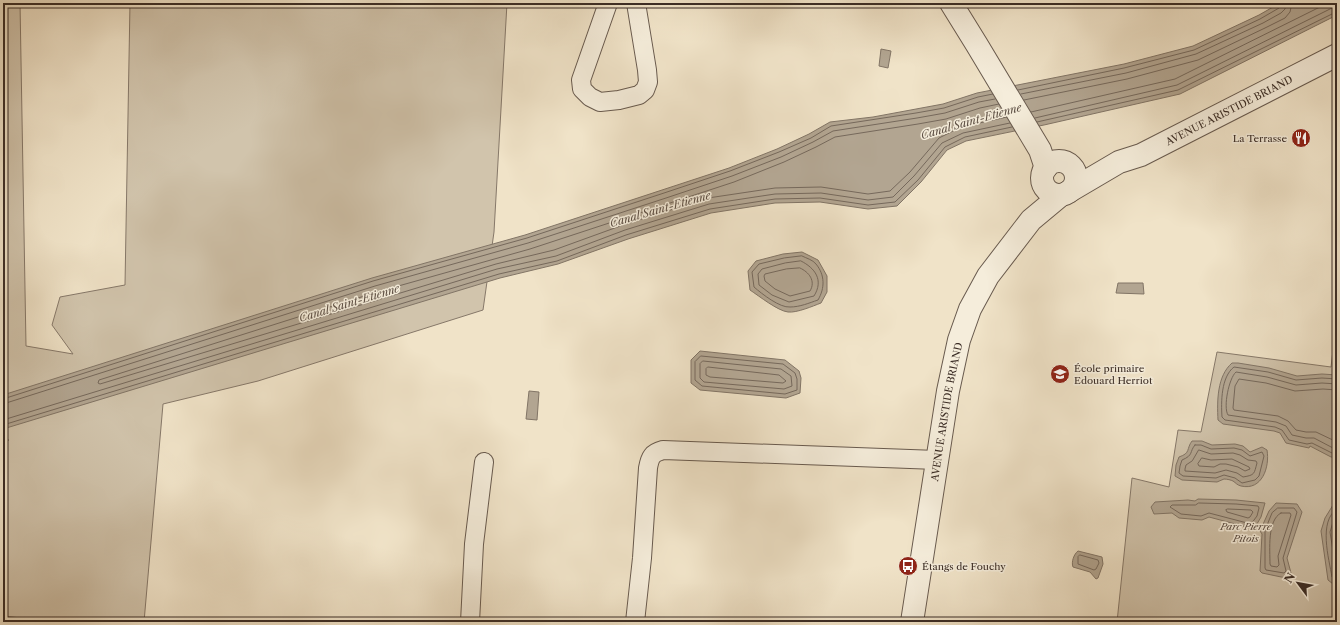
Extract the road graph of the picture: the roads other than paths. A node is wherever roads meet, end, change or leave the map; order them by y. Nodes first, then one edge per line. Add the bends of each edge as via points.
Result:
1 (608, 3) edge
2 (636, 3) edge
3 (951, 3) edge
4 (1337, 54) edge
5 (1119, 162) junction
6 (1053, 170) junction
7 (937, 460) junction
8 (484, 462) dead end
9 (470, 622) edge
10 (635, 622) edge
11 (912, 622) edge

1 - 2 street via 581,80 582,89 600,102 639,95 645,90 648,82
3 - 6 street
4 - 5 street, AVENUE ARISTIDE BRIAND via 1141,155
5 - 6 street, AVENUE ARISTIDE BRIAND
5 - 6 street, AVENUE ARISTIDE BRIAND
6 - 7 street, AVENUE ARISTIDE BRIAND via 1031,220 988,276 970,309 948,391
7 - 10 street via 663,450 654,452 648,468
7 - 11 street, AVENUE ARISTIDE BRIAND
8 - 9 street via 474,544

